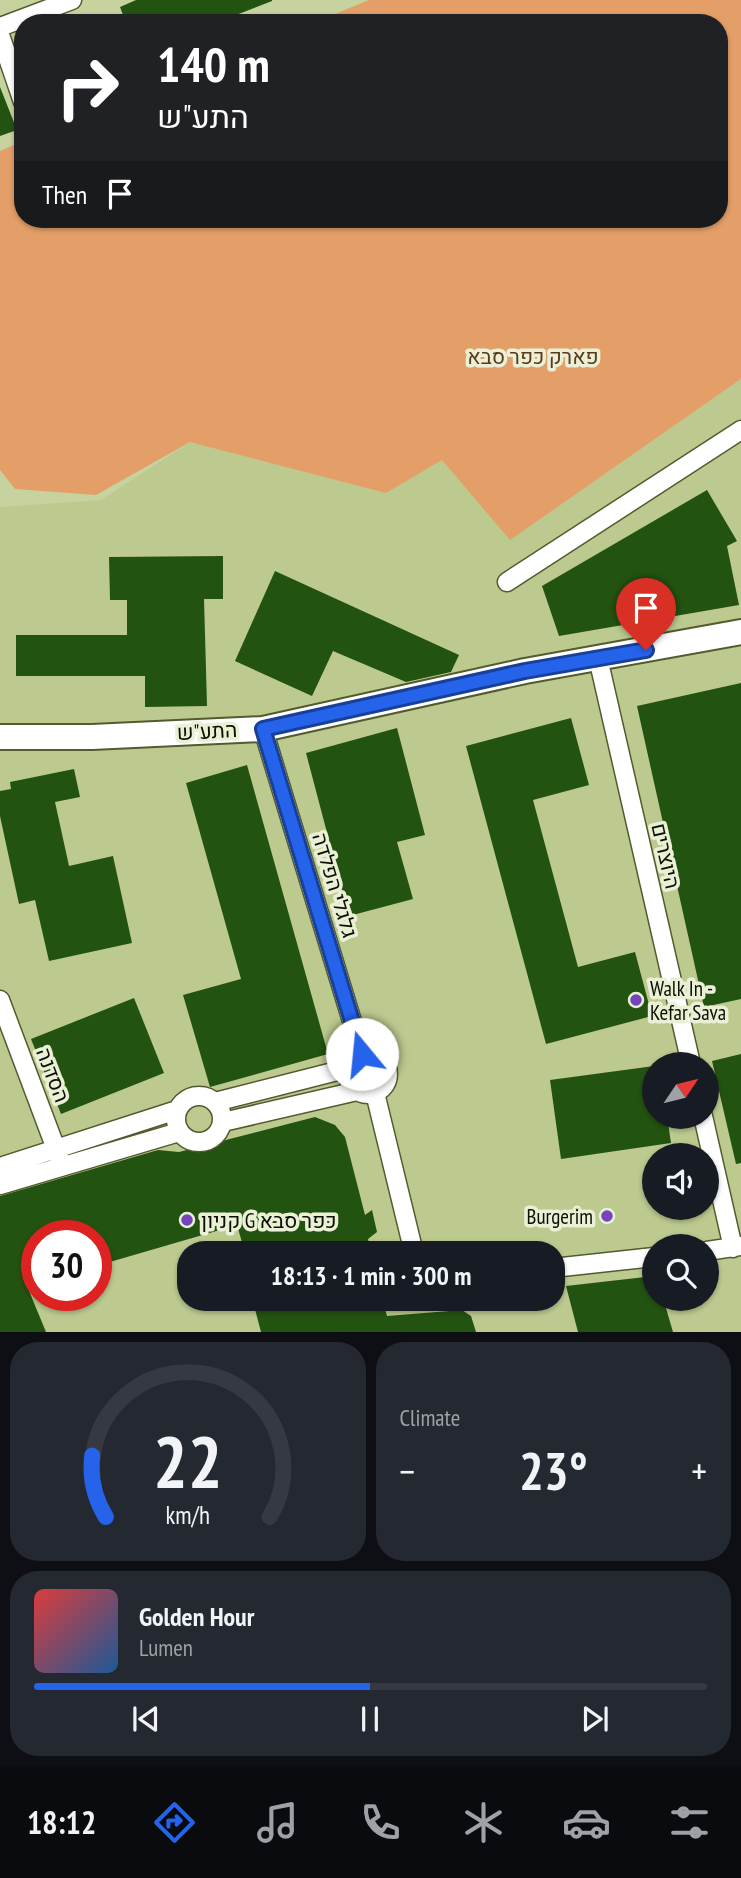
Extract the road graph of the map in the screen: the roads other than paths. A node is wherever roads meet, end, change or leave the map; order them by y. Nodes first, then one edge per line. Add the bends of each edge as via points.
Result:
1 (72, 0) edge
2 (35, 14) edge
3 (0, 35) edge
4 (14, 76) edge
5 (741, 430) edge
6 (507, 582) dead end
7 (741, 632) edge
8 (598, 658) junction
9 (263, 729) junction
10 (0, 737) edge
11 (0, 1000) edge
12 (688, 1052) edge
13 (362, 1054) junction
14 (349, 1068) junction
15 (357, 1091) junction
16 (375, 1093) junction
17 (215, 1102) junction
18 (177, 1110) junction
19 (223, 1122) junction
20 (706, 1129) edge
21 (179, 1132) junction
22 (56, 1147) junction
23 (62, 1166) junction
24 (0, 1167) edge
25 (0, 1185) edge
26 (411, 1241) edge
27 (737, 1247) edge
28 (719, 1249) edge
29 (642, 1258) edge
30 (565, 1267) edge

1 - 2 street
3 - 4 street
5 - 6 street
7 - 8 street, התע"ש
8 - 9 street, התע"ש
8 - 12 street, היוצרים
9 - 10 street, התע"ש
9 - 13 street, גלגלי הפלדה
11 - 22 street, הסדנה
13 - 14 street
13 - 16 street via 382,1059 388,1071 386,1084
14 - 15 street via 349,1080
14 - 17 street
15 - 16 street
15 - 19 street
16 - 26 street
17 - 18 street via 194,1096
17 - 19 street
18 - 21 street
18 - 22 street
19 - 21 street via 216,1136 204,1143 189,1141
20 - 27 street
21 - 23 street
22 - 23 street, הסדנה
22 - 24 street
23 - 25 street
27 - 28 street
29 - 30 street

